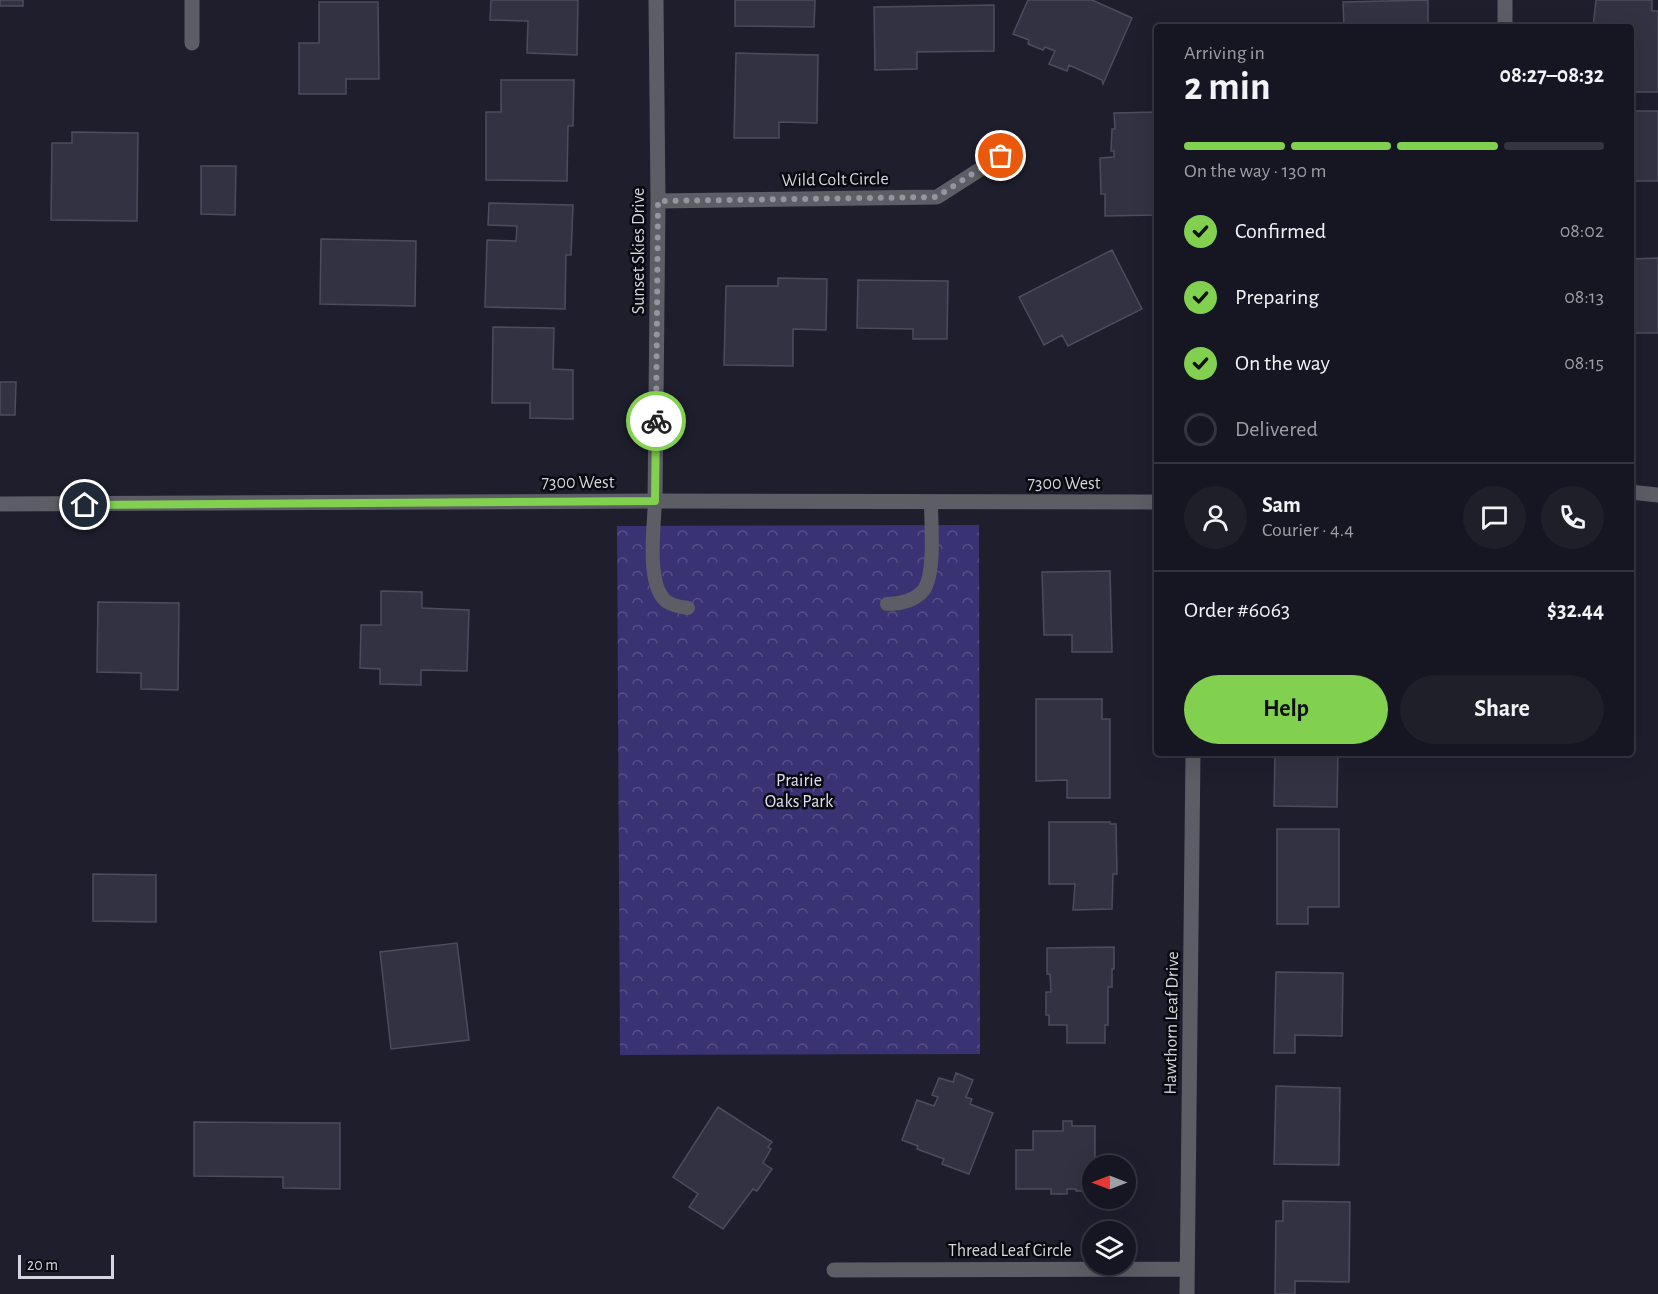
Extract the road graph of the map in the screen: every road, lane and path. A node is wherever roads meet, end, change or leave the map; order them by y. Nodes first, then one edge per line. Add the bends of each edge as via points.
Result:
1 (192, 0) edge
2 (656, 0) edge
3 (1505, 0) edge
4 (1505, 24) edge
5 (192, 43) dead end
6 (1001, 156) dead end
7 (658, 201) junction
8 (1634, 492) edge
9 (1658, 495) edge
10 (655, 501) junction
11 (1154, 502) edge
12 (931, 503) junction
13 (0, 504) edge
14 (887, 604) dead end
15 (688, 608) dead end
16 (1193, 756) edge
17 (1187, 1269) junction
18 (834, 1270) dead end
19 (1187, 1294) edge

1 - 5 street
2 - 7 street, Sunset Skies Drive
3 - 4 street
6 - 7 street, Wild Colt Circle via 936,197
7 - 10 street, Sunset Skies Drive
8 - 9 street
10 - 12 street, 7300 West
10 - 13 street, 7300 West
10 - 15 lane via 652,560 657,584 663,598 677,607
11 - 12 street, 7300 West
12 - 14 lane via 930,574 924,590 902,603
16 - 17 street, Hawthorn Leaf Drive
17 - 18 street, Thread Leaf Circle
17 - 19 street, Hawthorn Leaf Drive

